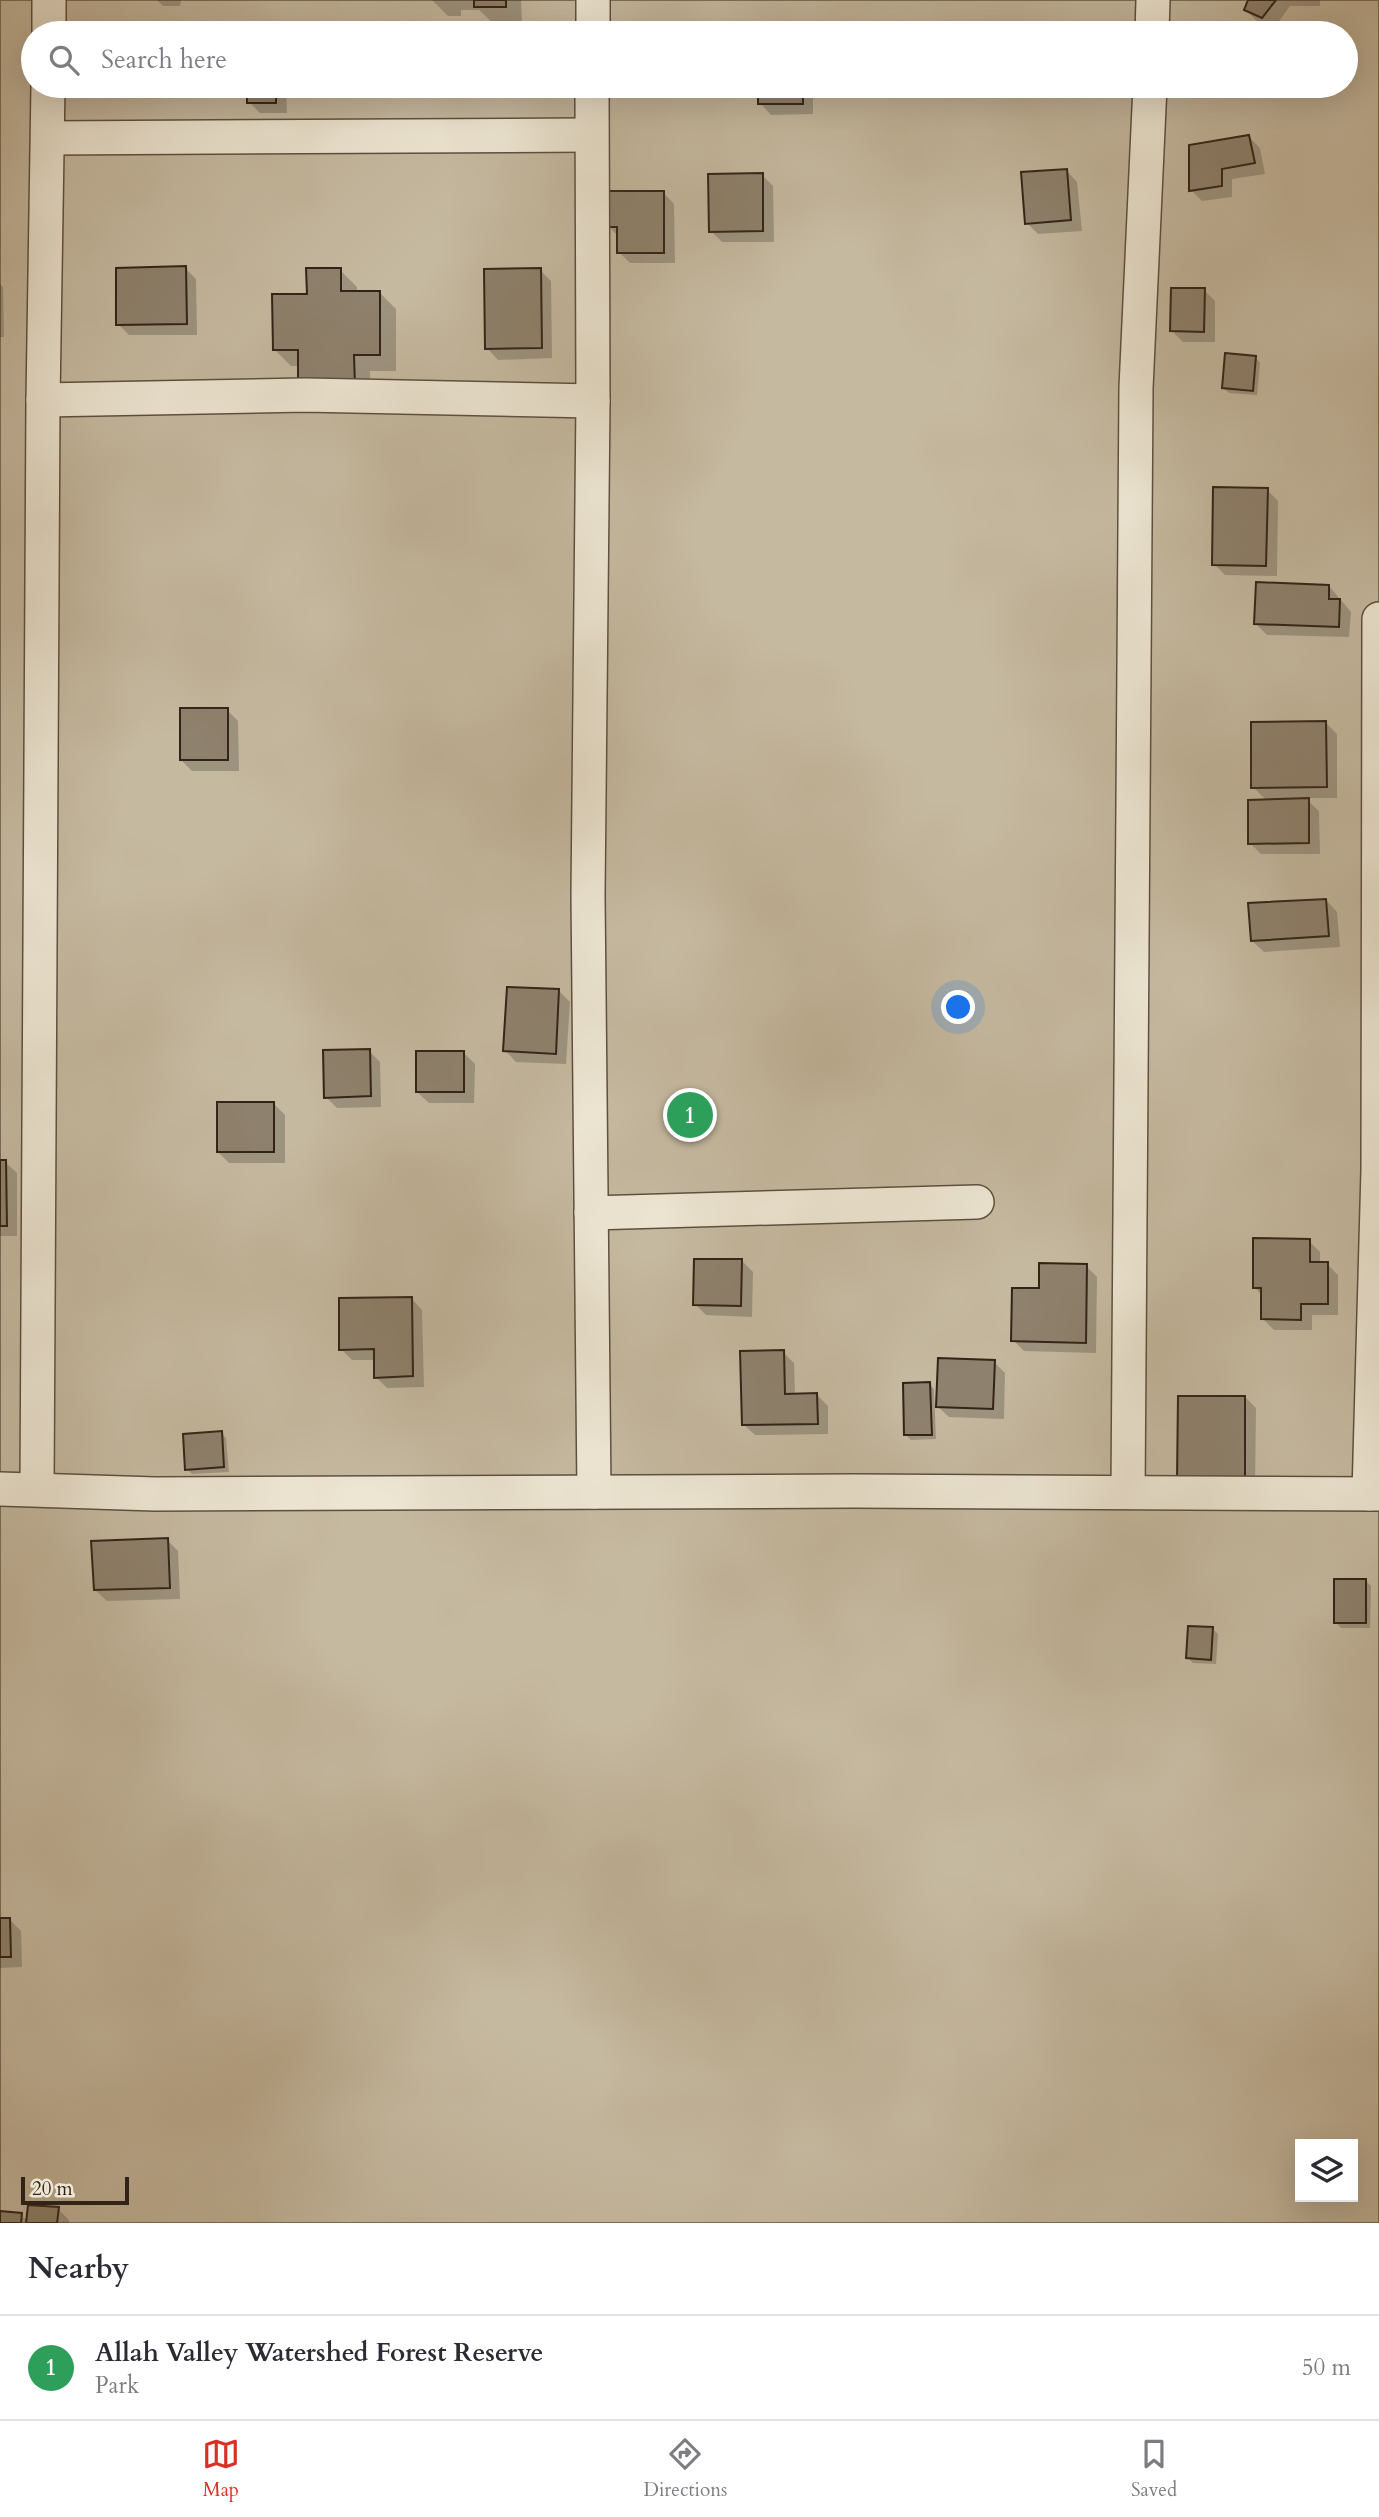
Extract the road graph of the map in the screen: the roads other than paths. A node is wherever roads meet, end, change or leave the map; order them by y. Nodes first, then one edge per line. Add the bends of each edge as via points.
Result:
1 (49, 0) edge
2 (593, 0) edge
3 (1153, 0) edge
4 (49, 21) edge
5 (593, 21) edge
6 (1152, 21) edge
7 (48, 98) edge
8 (592, 98) edge
9 (1149, 98) edge
10 (592, 135) junction
11 (48, 138) junction
12 (43, 400) junction
13 (593, 401) junction
14 (1379, 619) edge
15 (977, 1202) dead end
16 (592, 1213) junction
17 (0, 1489) edge
18 (37, 1489) junction
19 (594, 1492) junction
20 (1128, 1492) junction
21 (1374, 1494) edge

1 - 4 street
2 - 5 street
3 - 6 street
7 - 11 street
8 - 10 street
9 - 20 street via 1136,388
10 - 11 street
10 - 13 street
11 - 12 street
12 - 13 street via 305,395
12 - 18 street
13 - 16 street
14 - 21 street
15 - 16 street
16 - 19 street
17 - 18 street
18 - 19 street via 155,1494
19 - 20 street
20 - 21 street

